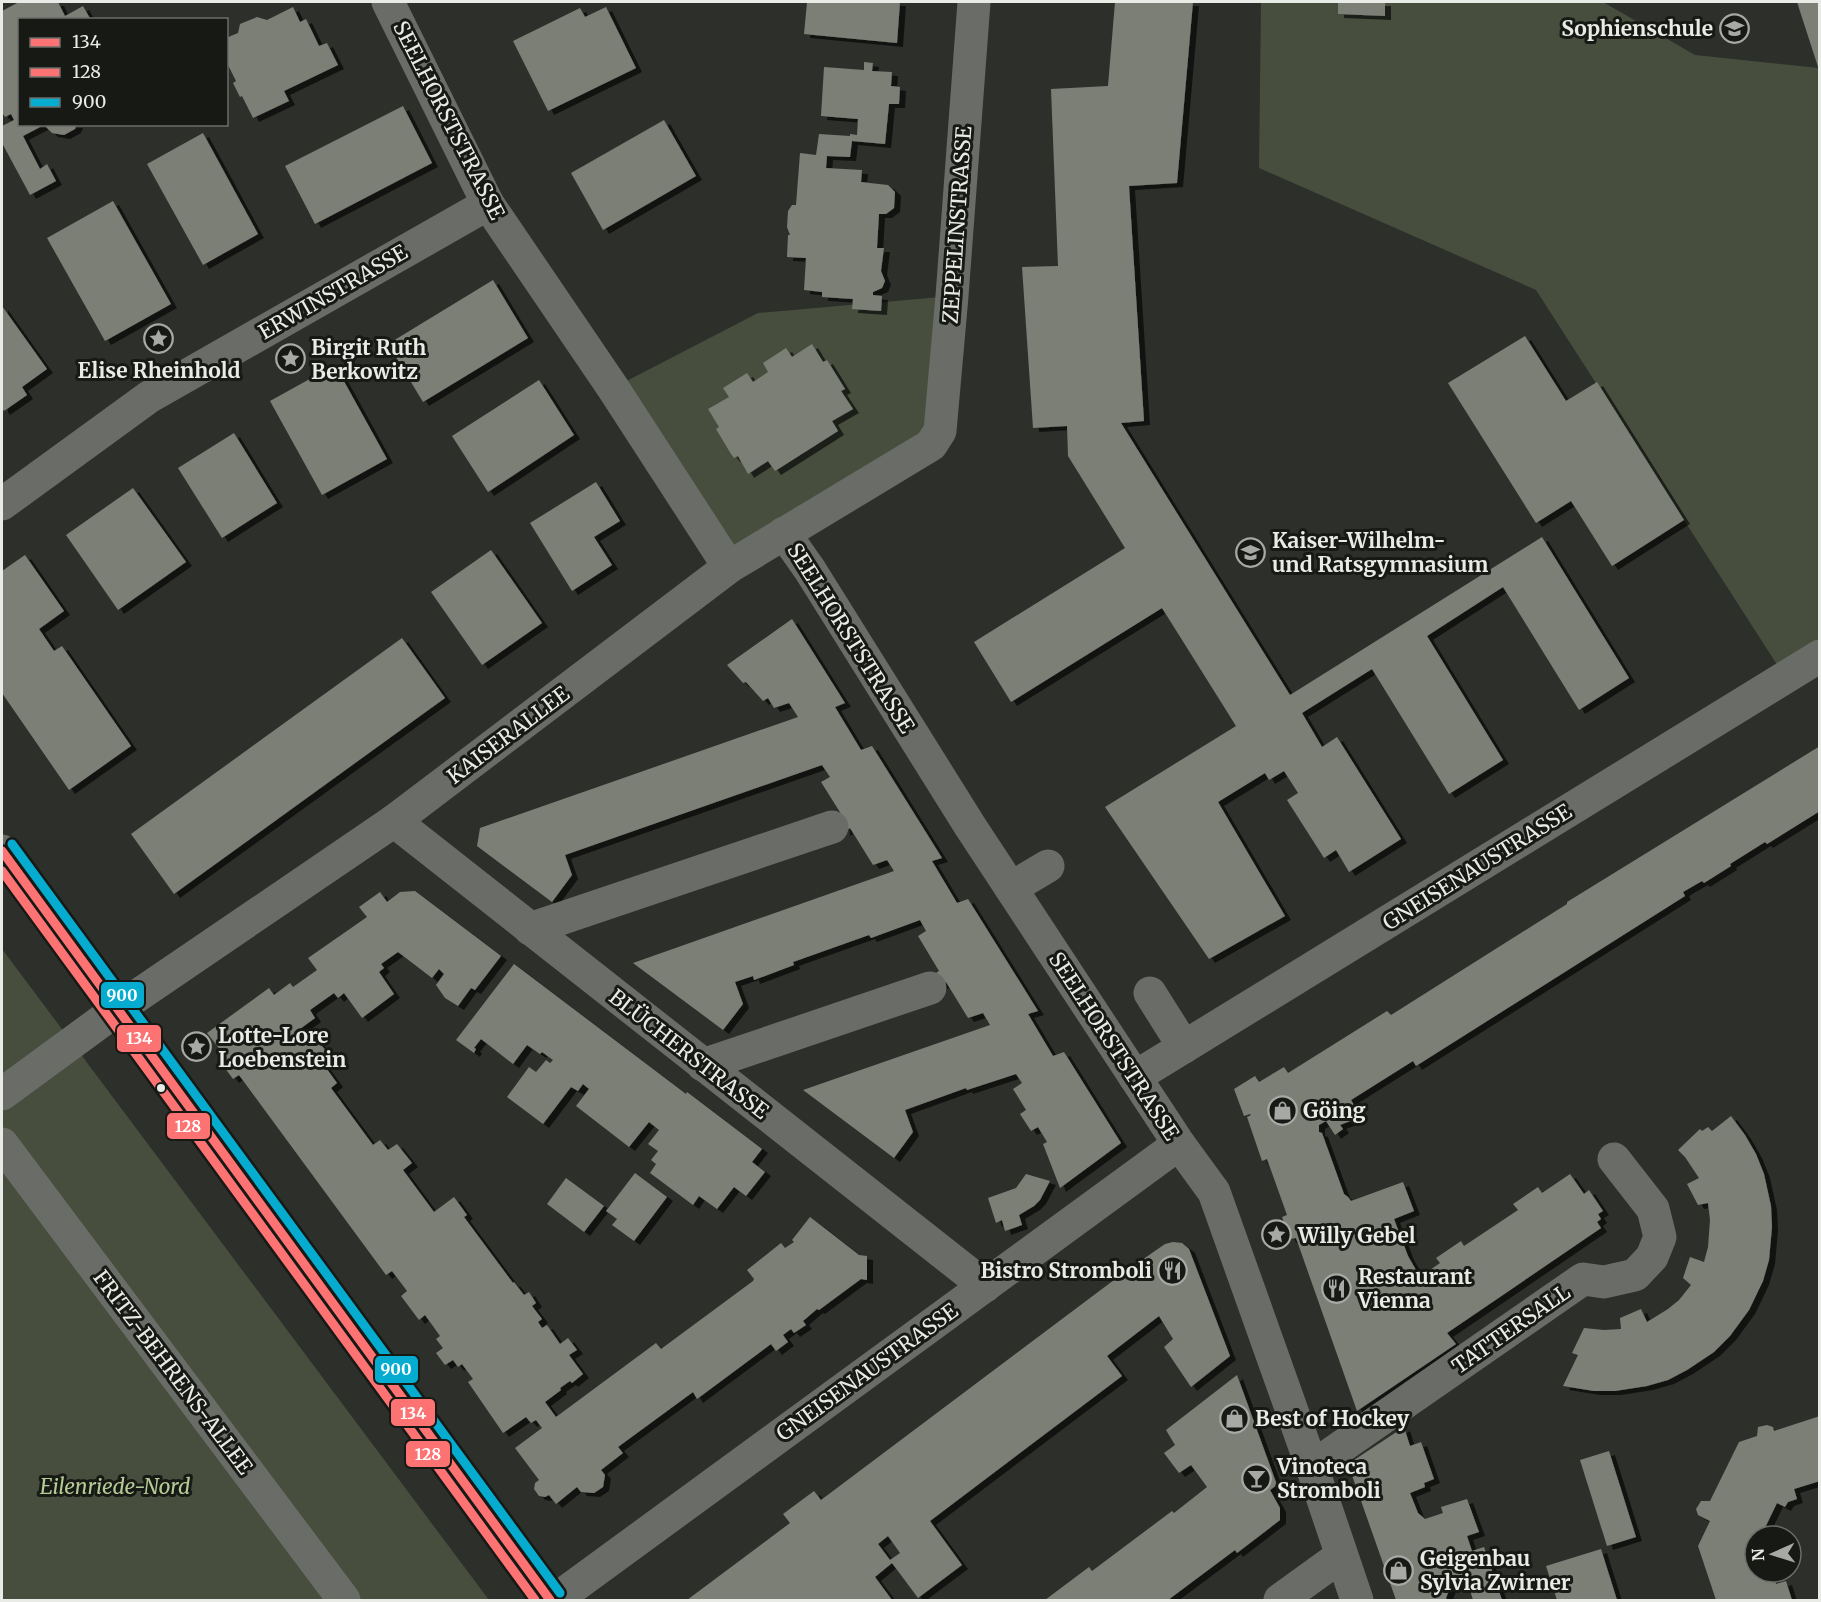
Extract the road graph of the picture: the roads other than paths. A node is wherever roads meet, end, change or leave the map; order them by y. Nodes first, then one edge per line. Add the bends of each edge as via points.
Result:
1 (388, 2) edge
2 (974, 2) edge
3 (488, 204) junction
4 (931, 445) joint
5 (2, 504) edge
6 (784, 533) junction
7 (729, 567) junction
8 (1820, 656) edge
9 (394, 821) junction
10 (832, 826) dead end
11 (2, 851) edge
12 (1048, 866) dead end
13 (1011, 888) junction
14 (530, 929) junction
15 (930, 988) dead end
16 (1150, 993) dead end
17 (118, 1010) junction
18 (1184, 1047) junction
19 (704, 1065) junction
20 (1135, 1077) junction
21 (2, 1094) edge
22 (2, 1144) edge
23 (1179, 1144) junction
24 (1614, 1159) dead end
25 (985, 1286) junction
26 (1312, 1467) junction
27 (1341, 1556) junction
28 (344, 1600) edge
29 (550, 1600) edge
30 (555, 1600) edge
31 (1280, 1600) edge
32 (1357, 1600) edge

1 - 3 street, SEELHORSTSTRASSE
2 - 4 street, ZEPPELINSTRASSE via 940,431
3 - 5 street, ERWINSTRASSE via 149,398
3 - 7 street, SEELHORSTSTRASSE
4 - 6 street, KAISERALLEE
6 - 7 street, KAISERALLEE
6 - 13 street, SEELHORSTSTRASSE
7 - 9 street, KAISERALLEE
8 - 18 street, GNEISENAUSTRASSE
9 - 14 street, BLÜCHERSTRASSE
9 - 17 street, KAISERALLEE
10 - 14 street
11 - 17 street
12 - 13 street
13 - 20 street, SEELHORSTSTRASSE
14 - 19 street, BLÜCHERSTRASSE
15 - 19 street
16 - 18 street
17 - 21 street, KAISERALLEE
17 - 29 street
18 - 20 street, GNEISENAUSTRASSE
19 - 25 street, BLÜCHERSTRASSE
20 - 23 street, SEELHORSTSTRASSE
22 - 28 street, FRITZ-BEHRENS-ALLEE
23 - 25 street, GNEISENAUSTRASSE
23 - 26 street, SEELHORSTSTRASSE via 1214,1192
24 - 26 street, TATTERSALL via 1653,1209 1660,1237 1652,1257 1635,1275 1604,1282 1583,1279
25 - 30 street, GNEISENAUSTRASSE
26 - 27 street, SEELHORSTSTRASSE
27 - 31 street
27 - 32 street, SEELHORSTSTRASSE

